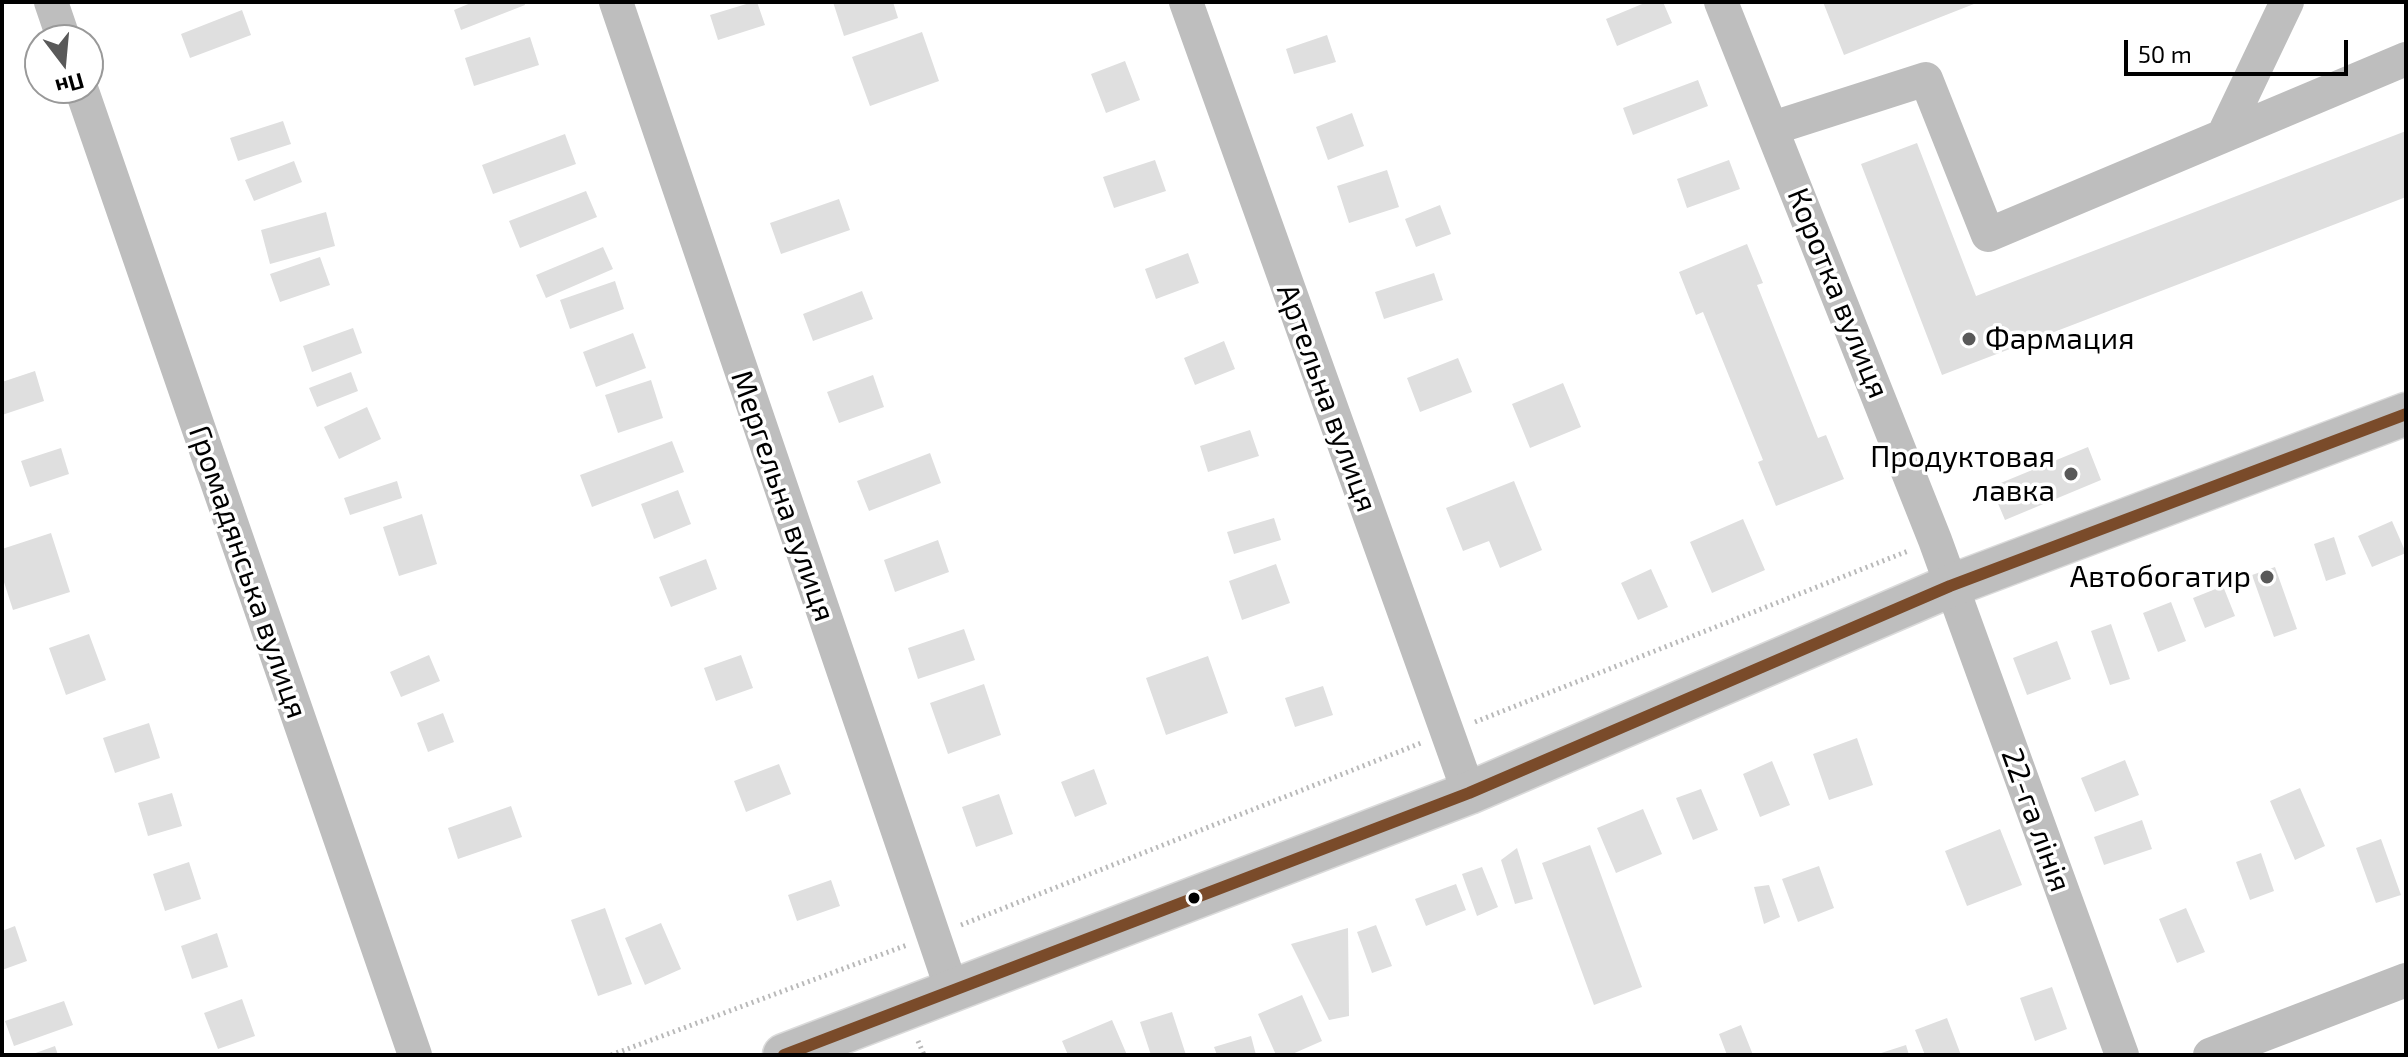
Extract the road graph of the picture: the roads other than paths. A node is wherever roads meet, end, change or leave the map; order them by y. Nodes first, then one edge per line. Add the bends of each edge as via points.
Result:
1 (51, 2) edge
2 (616, 2) edge
3 (1186, 2) edge
4 (1721, 2) edge
5 (2287, 2) edge
6 (59, 24) edge
7 (2406, 59) edge
8 (87, 104) edge
9 (1773, 128) junction
10 (2223, 136) junction
11 (2406, 414) edge
12 (1950, 586) junction
13 (1469, 793) junction
14 (2406, 980) edge
15 (952, 990) junction
16 (415, 1055) edge
17 (784, 1055) edge
18 (2122, 1055) edge
19 (2210, 1055) edge

1 - 6 street
2 - 15 street, Мергельна вулиця
3 - 13 street, Артельна вулиця
4 - 9 street, Коротка вулиця
5 - 10 street
7 - 10 street
8 - 16 street, Громадянська вулиця
9 - 10 street via 1926,79 1988,235
9 - 12 street, Коротка вулиця
11 - 12 main road
12 - 13 main road
12 - 18 street, 22-га лінія
13 - 15 main road
14 - 19 street
15 - 17 main road

